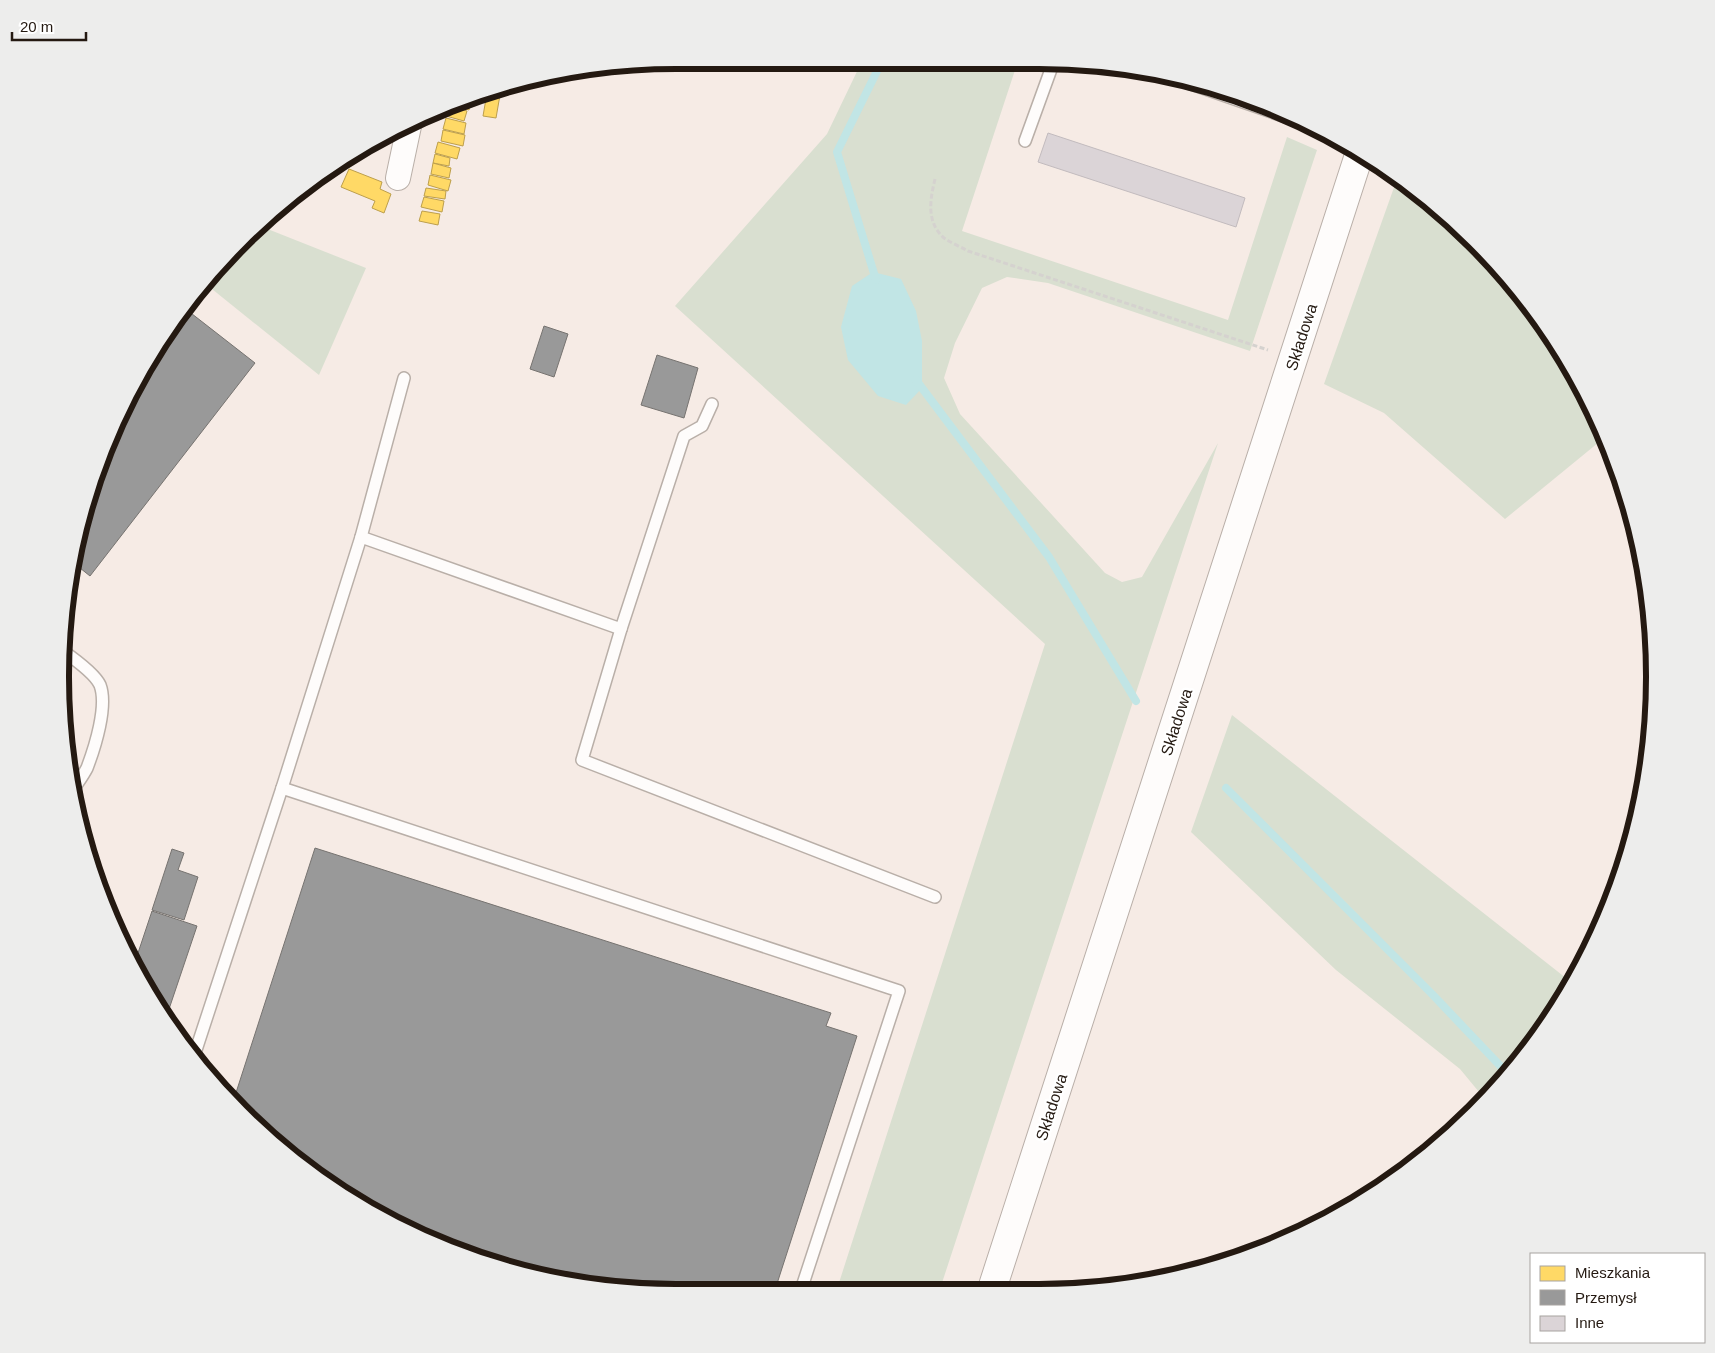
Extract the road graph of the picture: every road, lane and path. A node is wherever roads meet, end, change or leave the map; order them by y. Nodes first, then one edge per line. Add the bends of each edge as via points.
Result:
1 (1051, 69) edge
2 (408, 131) edge
3 (1025, 142) dead end
4 (1358, 160) edge
5 (398, 178) dead end
6 (934, 179) dead end
7 (1294, 359) junction
8 (404, 378) dead end
9 (712, 404) dead end
10 (361, 537) junction
11 (621, 629) junction
12 (70, 656) edge
13 (78, 782) edge
14 (282, 788) junction
15 (935, 897) dead end
16 (196, 1049) edge
17 (803, 1284) edge
18 (994, 1284) edge

1 - 3 lane
2 - 5 street
4 - 7 main road, Składowa
6 - 7 path via 930,202 933,222 944,238 968,251
7 - 18 main road, Składowa
8 - 10 lane
9 - 11 lane via 702,426 684,436
10 - 11 lane
10 - 14 lane
11 - 15 lane via 582,760
12 - 13 lane via 99,684 102,704 97,734
14 - 16 lane
14 - 17 lane via 899,991

